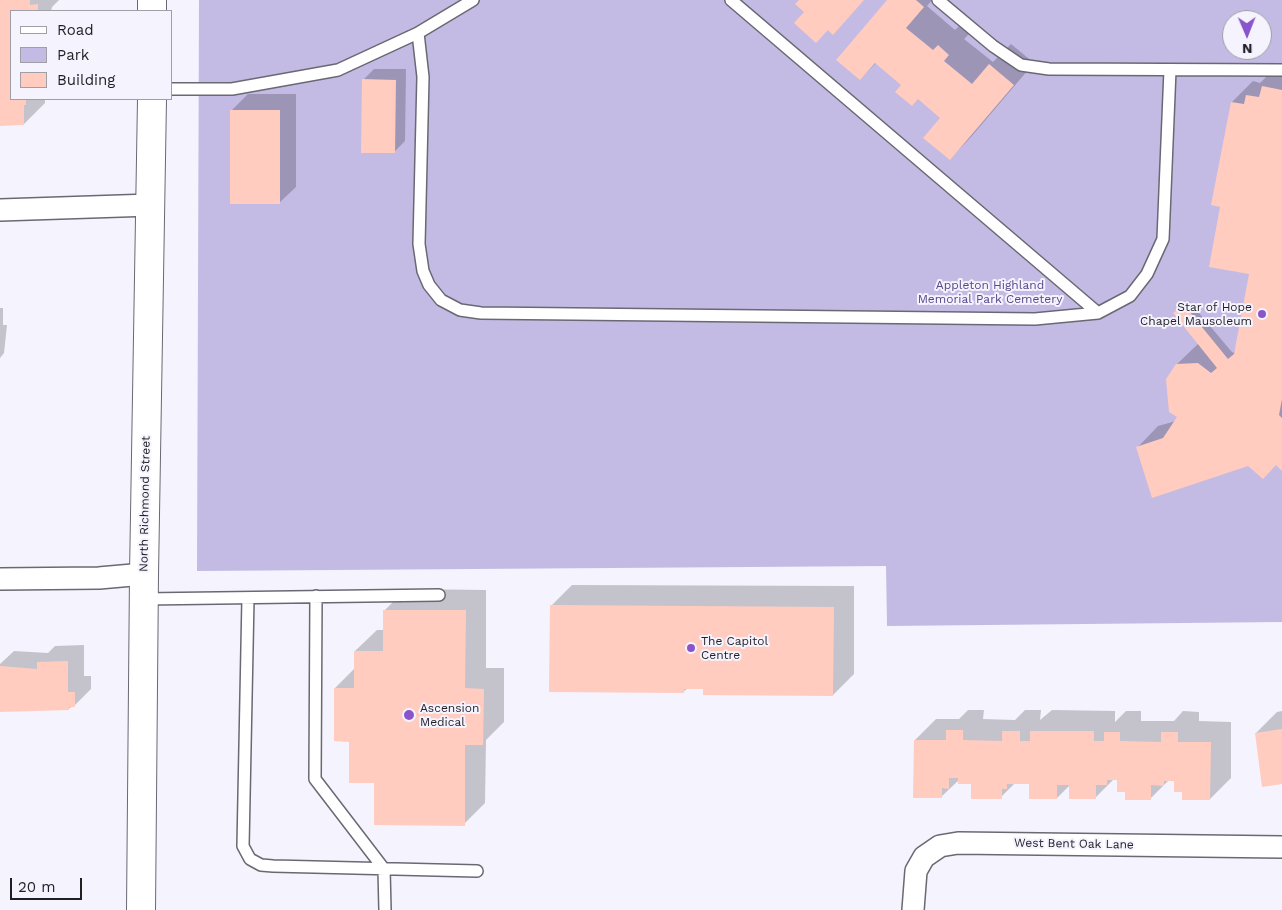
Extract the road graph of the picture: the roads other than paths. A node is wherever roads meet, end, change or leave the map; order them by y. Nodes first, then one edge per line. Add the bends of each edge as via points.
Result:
1 (473, 0) edge
2 (731, 0) edge
3 (938, 0) edge
4 (418, 33) junction
5 (1170, 70) junction
6 (1282, 70) edge
7 (172, 89) edge
8 (152, 100) edge
9 (151, 205) junction
10 (0, 210) edge
11 (1098, 314) junction
12 (0, 579) edge
13 (144, 586) junction
14 (440, 595) dead end
15 (316, 596) junction
16 (248, 598) junction
17 (1282, 847) edge
18 (384, 869) junction
19 (477, 871) dead end
20 (141, 910) edge
21 (385, 910) edge
22 (913, 910) edge

1 - 4 lane
2 - 11 lane
3 - 5 lane via 1021,65 1049,69
4 - 7 lane via 338,70 232,88
4 - 11 lane via 423,77 418,244 429,286 441,300 460,310 1035,319
5 - 6 lane
5 - 11 lane via 1163,239 1147,274 1130,296
8 - 9 main road, North Richmond Street
9 - 10 street
9 - 13 main road, North Richmond Street
12 - 13 street via 99,578
13 - 16 lane
13 - 20 main road, North Richmond Street
14 - 15 lane
15 - 16 lane
15 - 18 lane via 315,778
16 - 18 lane via 243,846 250,859 261,865
17 - 22 street, West Bent Oak Lane via 958,843 940,846 924,857 916,871
18 - 19 lane
18 - 21 lane

